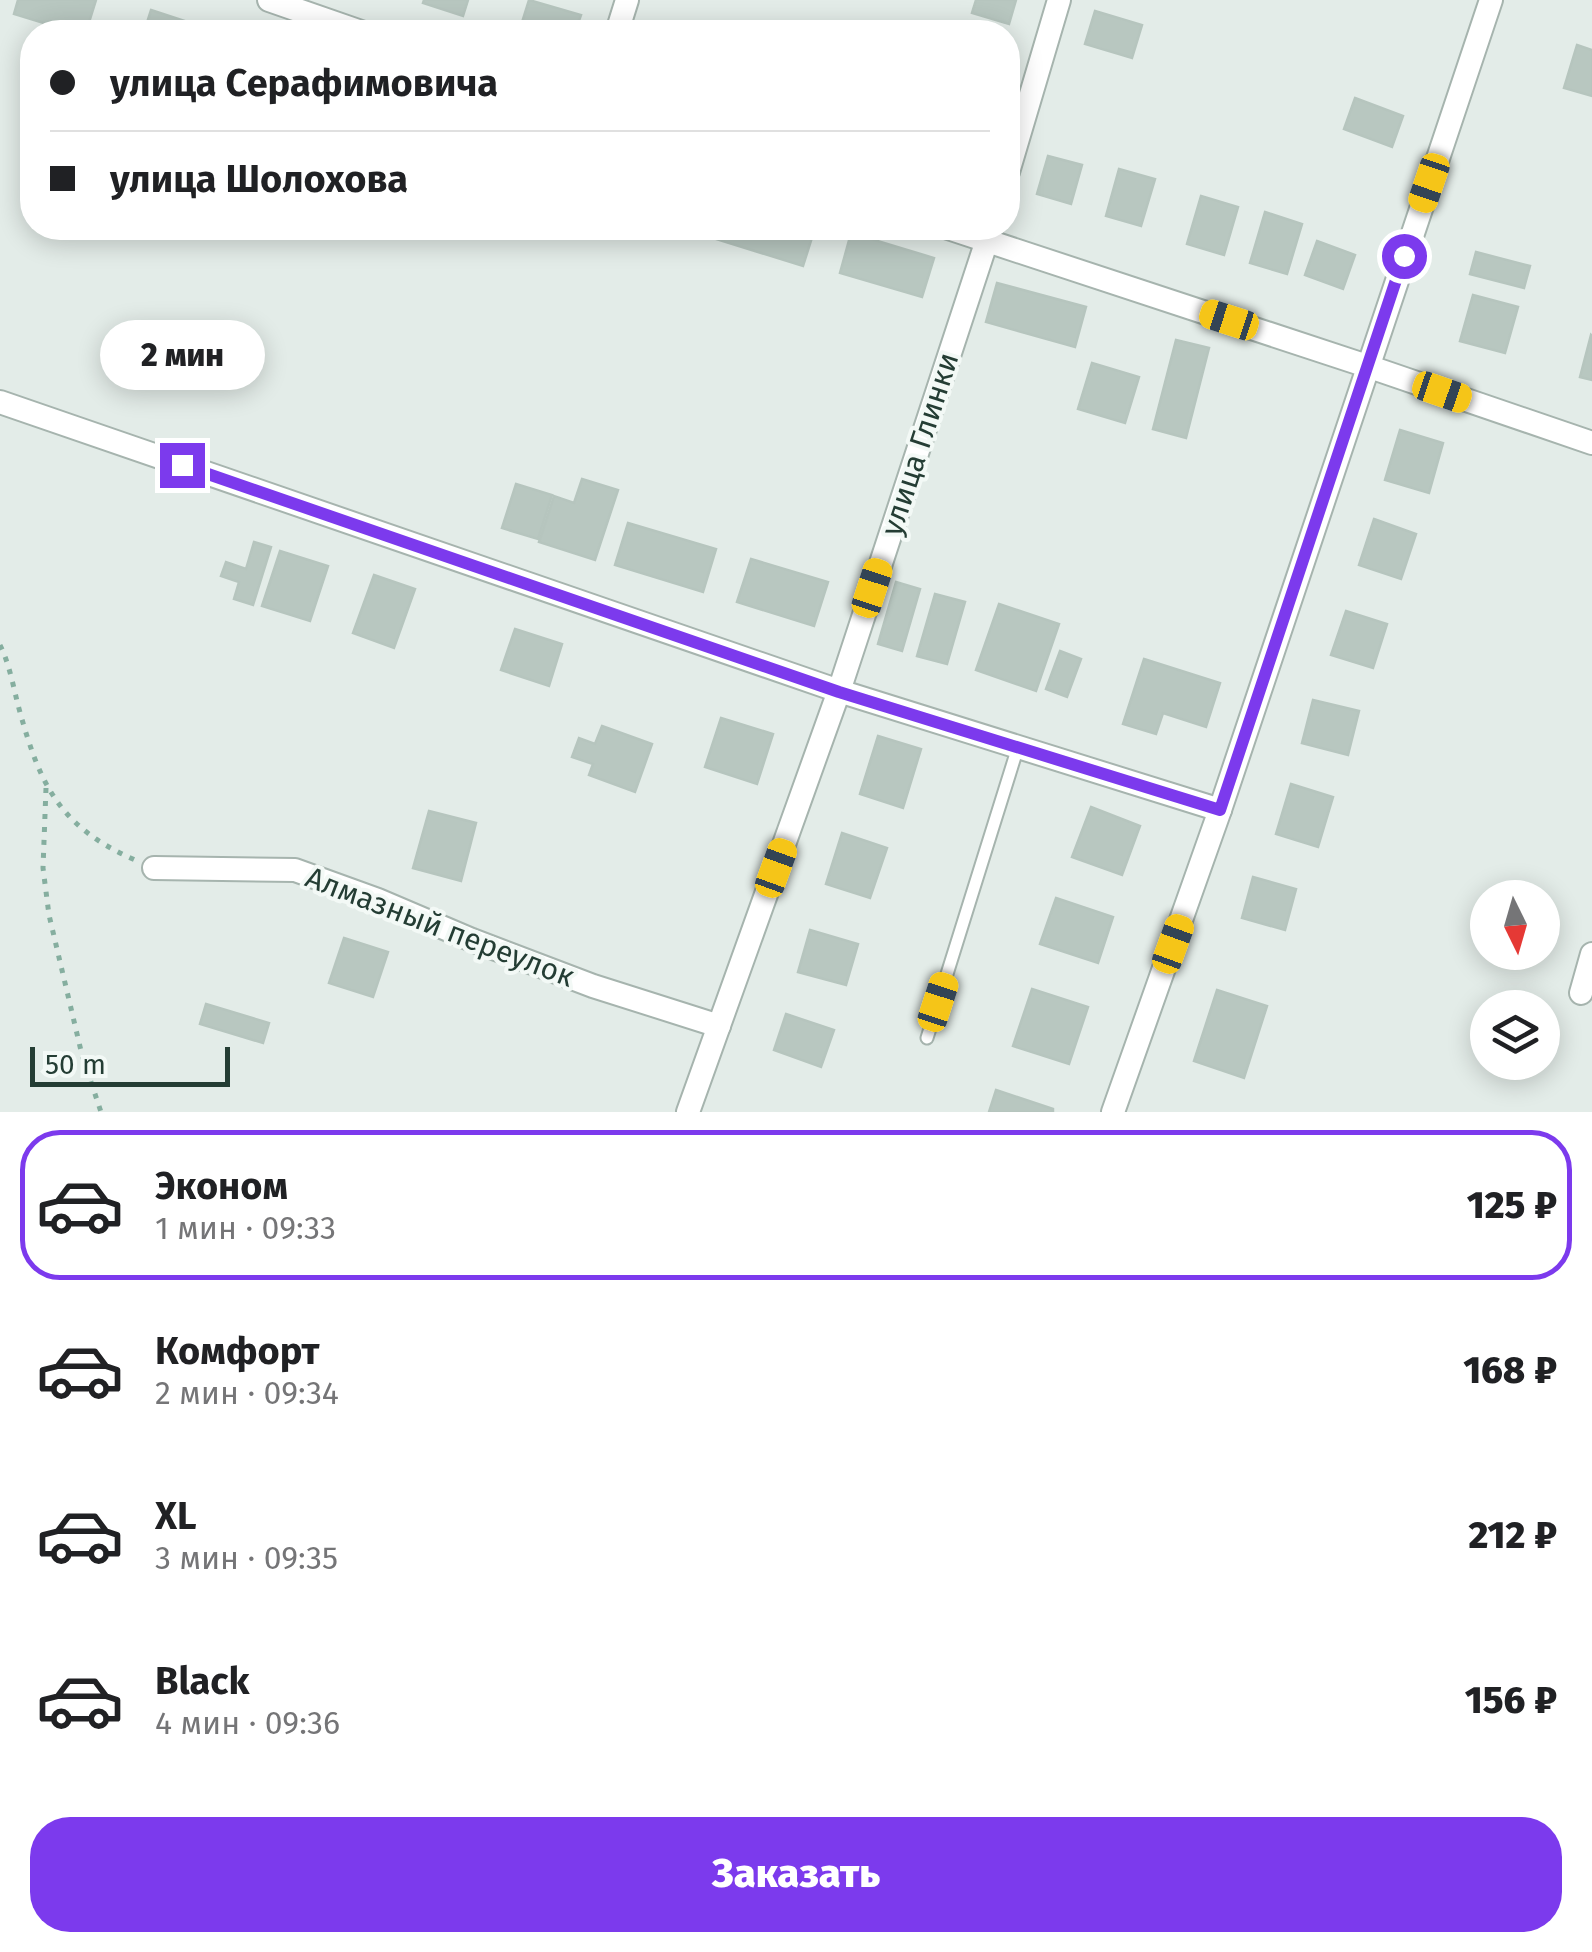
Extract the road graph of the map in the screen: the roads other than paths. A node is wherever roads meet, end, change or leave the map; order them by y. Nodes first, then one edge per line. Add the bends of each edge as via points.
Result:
1 (269, 0) edge
2 (1059, 0) edge
3 (1491, 0) edge
4 (326, 20) edge
5 (1020, 132) edge
6 (987, 240) edge
7 (1006, 240) edge
8 (1367, 366) junction
9 (0, 402) edge
10 (1592, 443) edge
11 (839, 692) junction
12 (1018, 747) junction
13 (1220, 810) junction
14 (154, 868) road end
15 (1592, 954) edge
16 (1581, 992) dead end
17 (719, 1026) junction
18 (927, 1038) dead end
19 (688, 1112) edge
20 (1114, 1112) edge

1 - 4 street
2 - 5 street
3 - 8 street
6 - 11 street, улица Глинки
7 - 8 street
8 - 10 street
8 - 13 street
9 - 11 street
11 - 12 street
11 - 17 street, улица Глинки
12 - 13 street
12 - 18 lane
13 - 20 street
14 - 17 street, Алмазный переулок via 294,870 593,986
15 - 16 street
17 - 19 street, улица Глинки

